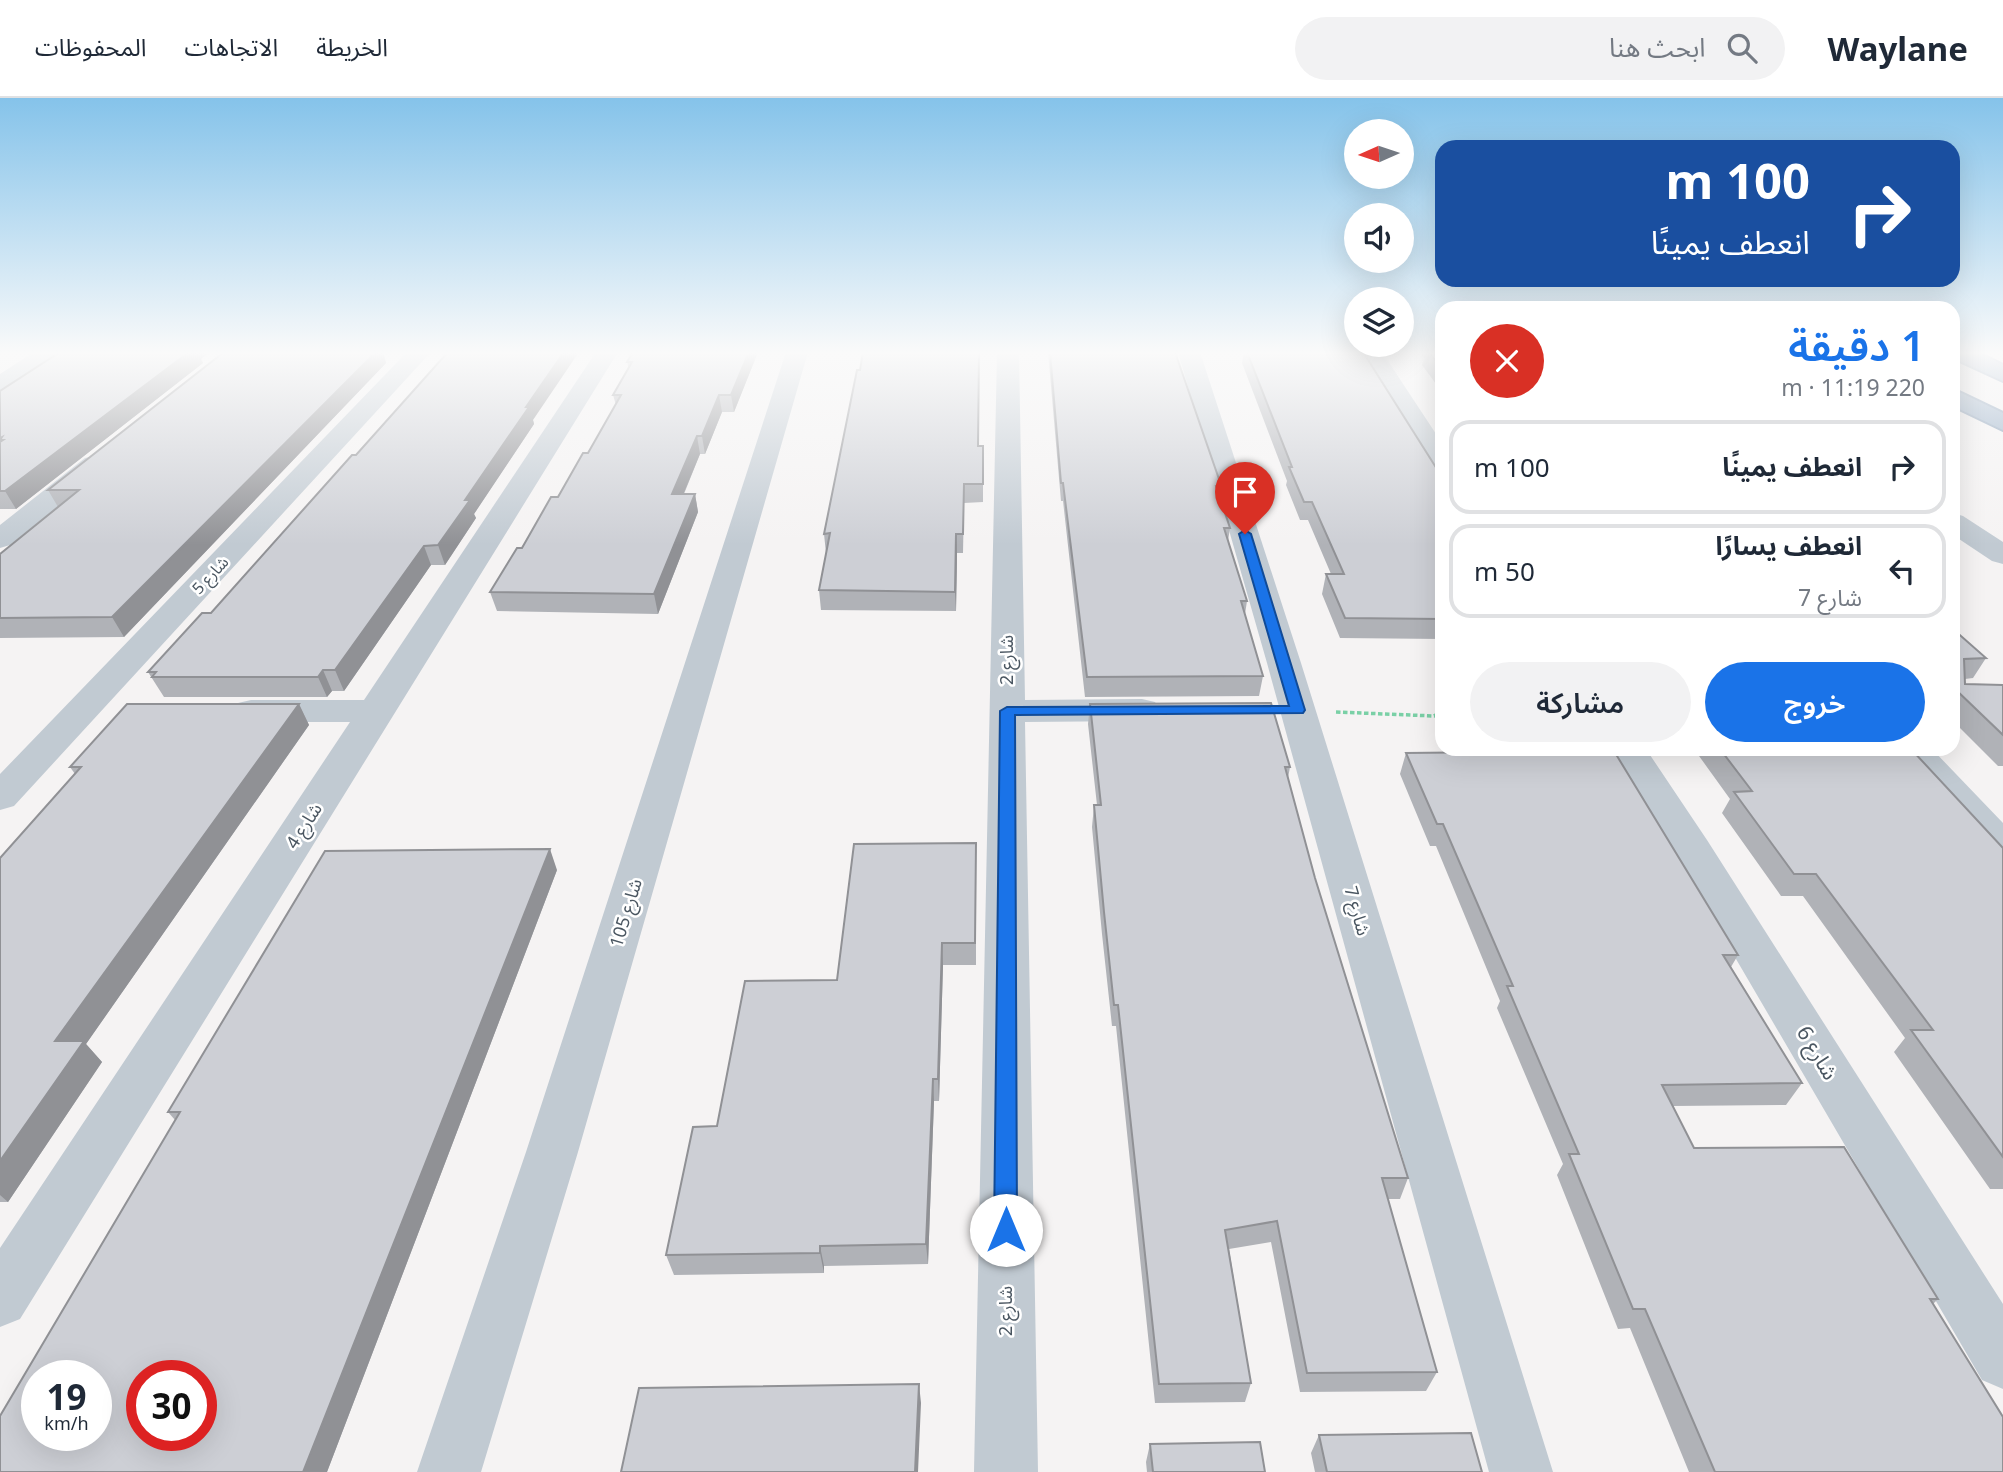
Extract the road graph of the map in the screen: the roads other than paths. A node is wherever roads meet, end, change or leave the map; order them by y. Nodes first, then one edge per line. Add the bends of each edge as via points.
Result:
1 (359, 416) edge
2 (566, 416) edge
3 (777, 416) edge
4 (1009, 416) edge
5 (1206, 416) edge
6 (1412, 416) edge
7 (1969, 416) edge
8 (2003, 431) edge
9 (118, 445) edge
10 (1435, 452) edge
11 (1960, 527) edge
12 (0, 538) edge
13 (2003, 555) edge
14 (1173, 710) edge
15 (81, 711) junction
16 (122, 711) edge
17 (216, 711) edge
18 (378, 711) junction
19 (1007, 711) junction
20 (1632, 756) edge
21 (1918, 756) edge
22 (0, 797) edge
23 (2003, 848) edge
24 (0, 1299) edge
25 (2003, 1359) edge
26 (449, 1472) edge
27 (1006, 1472) edge
28 (1521, 1472) edge

1 - 15 street, شارع 5
2 - 18 street, شارع 4
3 - 26 street, شارع 105
4 - 19 street, شارع 2
5 - 28 street, شارع 7 via 1284,710
6 - 10 street
7 - 8 highway
9 - 12 street
11 - 13 street
14 - 19 street
15 - 16 street
15 - 22 street, شارع 5
17 - 18 street
18 - 24 street, شارع 4
19 - 27 street, شارع 2
20 - 25 street, شارع 6
21 - 23 street

